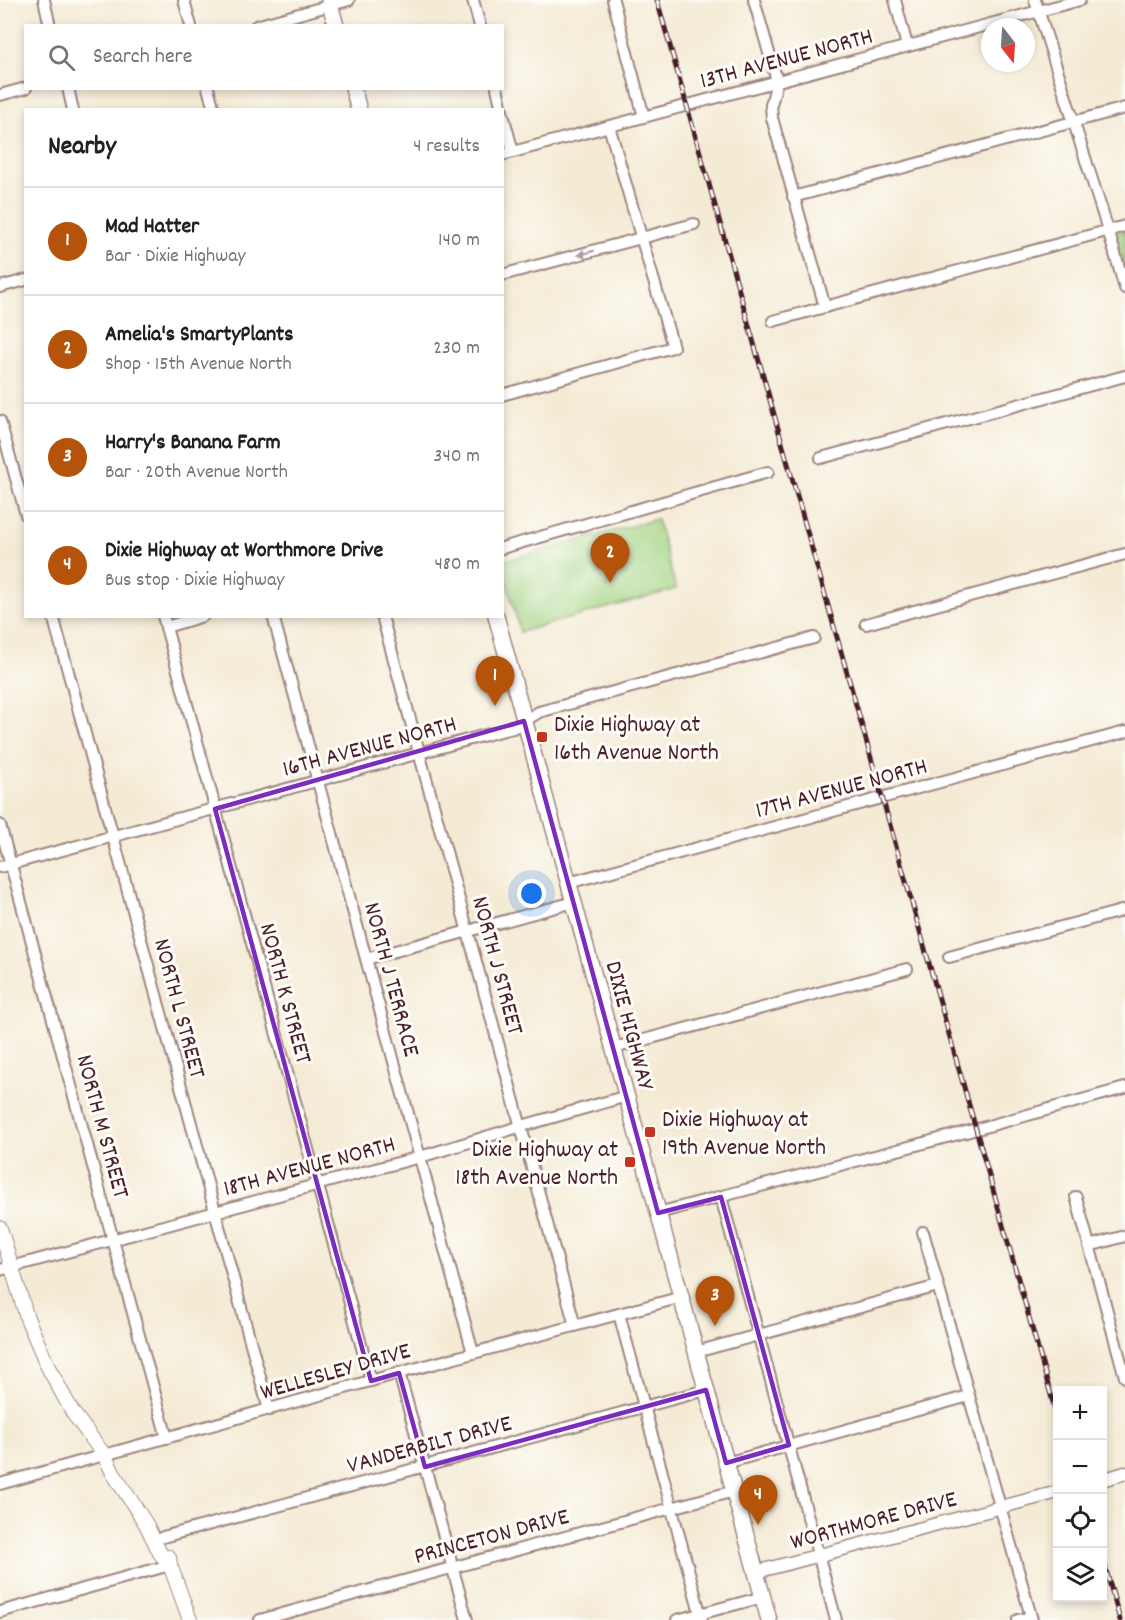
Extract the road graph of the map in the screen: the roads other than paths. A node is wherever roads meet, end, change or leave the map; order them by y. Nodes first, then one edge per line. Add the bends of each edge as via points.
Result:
1 (44, 0) edge
2 (184, 0) edge
3 (349, 0) edge
4 (473, 0) edge
5 (613, 0) edge
6 (754, 0) edge
7 (895, 0) edge
8 (1080, 0) edge
9 (330, 3) edge
10 (1037, 6) edge
11 (50, 24) edge
12 (190, 24) edge
13 (262, 24) edge
14 (335, 24) edge
15 (479, 24) edge
16 (908, 46) junction
17 (777, 81) junction
18 (24, 89) edge
19 (68, 90) edge
20 (209, 90) edge
21 (354, 90) edge
22 (497, 90) edge
23 (0, 95) edge
24 (73, 108) edge
25 (213, 108) edge
26 (358, 108) edge
27 (501, 108) edge
28 (1125, 108) edge
29 (644, 117) junction
30 (1073, 121) junction
31 (504, 124) edge
32 (609, 126) junction
33 (508, 153) edge
34 (793, 197) junction
35 (694, 224) dead end
36 (1125, 226) edge
37 (1108, 230) junction
38 (642, 237) junction
39 (504, 274) edge
40 (24, 280) edge
41 (0, 286) edge
42 (1125, 288) edge
43 (825, 307) junction
44 (773, 321) dead end
45 (1125, 376) edge
46 (504, 394) edge
47 (0, 421) edge
48 (821, 458) dead end
49 (768, 472) dead end
50 (24, 508) edge
51 (504, 547) edge
52 (1125, 554) edge
53 (54, 618) edge
54 (190, 618) edge
55 (274, 618) edge
56 (383, 618) edge
57 (497, 618) edge
58 (164, 622) edge
59 (866, 624) dead end
60 (814, 638) dead end
61 (524, 721) junction
62 (1125, 732) edge
63 (420, 754) junction
64 (317, 781) junction
65 (215, 809) junction
66 (0, 825) edge
67 (113, 837) junction
68 (5, 865) edge
69 (568, 883) junction
70 (574, 902) junction
71 (1125, 910) edge
72 (468, 931) junction
73 (949, 957) dead end
74 (366, 959) junction
75 (907, 969) dead end
76 (614, 1048) junction
77 (1125, 1088) edge
78 (627, 1096) junction
79 (522, 1126) junction
80 (420, 1157) junction
81 (317, 1184) junction
82 (721, 1197) junction
83 (1076, 1197) dead end
84 (215, 1212) junction
85 (658, 1213) junction
86 (0, 1228) edge
87 (923, 1232) dead end
88 (1125, 1236) edge
89 (113, 1239) junction
90 (1089, 1246) junction
91 (5, 1268) edge
92 (938, 1286) junction
93 (682, 1297) junction
94 (619, 1314) junction
95 (575, 1326) junction
96 (759, 1335) junction
97 (696, 1352) junction
98 (473, 1353) junction
99 (1122, 1355) edge
100 (399, 1373) junction
101 (1125, 1377) edge
102 (371, 1381) junction
103 (706, 1390) junction
104 (969, 1396) junction
105 (644, 1407) junction
106 (269, 1410) junction
107 (167, 1438) junction
108 (789, 1445) junction
109 (105, 1456) junction
110 (726, 1462) junction
111 (425, 1467) junction
112 (1125, 1473) edge
113 (1107, 1478) edge
114 (0, 1484) edge
115 (734, 1491) junction
116 (1053, 1493) edge
117 (1000, 1506) junction
118 (672, 1507) junction
119 (163, 1537) junction
120 (819, 1556) junction
121 (170, 1565) junction
122 (452, 1567) junction
123 (756, 1572) junction
124 (763, 1597) junction
125 (0, 1612) edge
126 (702, 1617) edge
127 (1032, 1618) edge
128 (190, 1620) edge
129 (260, 1620) edge
130 (466, 1620) edge
131 (677, 1620) edge
132 (769, 1620) edge
133 (836, 1620) edge
134 (1018, 1620) edge

1 - 11 street
2 - 12 street
3 - 9 street
4 - 15 street
5 - 29 street
6 - 17 street
7 - 16 street
8 - 10 street, 13TH AVENUE NORTH
9 - 13 street
9 - 14 main road
10 - 16 street, 13TH AVENUE NORTH
10 - 30 street
16 - 17 street, 13TH AVENUE NORTH
17 - 29 street, 13TH AVENUE NORTH
17 - 34 street via 772,118
18 - 23 street
19 - 24 street
20 - 25 street
21 - 26 main road
22 - 27 street
28 - 30 street
29 - 32 street, 13TH AVENUE NORTH
30 - 34 street
30 - 37 street
31 - 33 street
32 - 33 street, 13TH AVENUE NORTH
32 - 38 street
34 - 43 street
35 - 38 street
36 - 37 street
37 - 42 street
37 - 43 street
38 -> 39 street
38 - 46 street via 673,347
40 - 41 street
43 - 44 street
45 - 48 street
47 - 50 street
49 - 51 street
52 - 59 street
53 - 67 street, NORTH L STREET
54 - 58 street
55 - 64 street, NORTH J TERRACE
56 - 63 street, NORTH J STREET
57 - 61 main road, DIXIE HIGHWAY
58 - 65 street, NORTH K STREET
60 - 61 street, 16TH AVENUE NORTH via 539,712
61 - 63 street, 16TH AVENUE NORTH via 513,728
61 - 69 main road, DIXIE HIGHWAY
62 - 69 street, 17TH AVENUE NORTH
63 - 64 street, 16TH AVENUE NORTH
63 - 72 street, NORTH J STREET
64 - 65 street, 16TH AVENUE NORTH
64 - 74 street, NORTH J TERRACE
65 - 67 street, 16TH AVENUE NORTH
65 - 81 street, NORTH K STREET
66 - 68 street, NORTH M STREET
67 - 68 street, 16TH AVENUE NORTH
67 - 84 street, NORTH L STREET
68 - 89 street, NORTH M STREET
69 - 70 main road, DIXIE HIGHWAY
70 - 72 street
70 - 76 main road, DIXIE HIGHWAY
71 - 73 street
72 - 74 street
72 - 79 street, NORTH J STREET
74 - 80 street, NORTH J TERRACE
75 - 76 street
76 - 78 main road, DIXIE HIGHWAY
77 - 82 street
78 - 79 street, 18TH AVENUE NORTH
78 - 85 main road, DIXIE HIGHWAY
79 - 80 street, 18TH AVENUE NORTH
79 - 95 street, NORTH J STREET
80 - 81 street, 18TH AVENUE NORTH
80 - 98 street, NORTH J TERRACE
81 - 84 street, 18TH AVENUE NORTH
81 - 102 street, NORTH K STREET
82 - 85 street
82 - 96 street
83 - 90 street
84 - 89 street, 18TH AVENUE NORTH
84 - 106 street, NORTH L STREET
85 - 93 main road, DIXIE HIGHWAY
86 - 91 main road
87 - 92 street
88 - 90 street
89 - 91 street, 18TH AVENUE NORTH
89 - 107 street, NORTH M STREET
90 - 99 street
91 - 109 main road via 48,1367
92 - 96 street
92 - 104 street
93 - 94 street, WELLESLEY DRIVE
93 - 97 main road, DIXIE HIGHWAY
94 - 95 street, WELLESLEY DRIVE
94 - 105 street
95 - 98 street, WELLESLEY DRIVE
96 - 97 street
96 - 108 street
97 - 103 main road, DIXIE HIGHWAY
98 - 100 street, WELLESLEY DRIVE
99 - 101 street
100 - 102 street, WELLESLEY DRIVE
100 - 111 street
102 - 106 street, WELLESLEY DRIVE
103 - 105 street, VANDERBILT DRIVE
103 - 110 main road, DIXIE HIGHWAY
104 - 108 street
104 - 117 street
105 - 111 street, VANDERBILT DRIVE
105 - 118 street
106 - 107 street, WELLESLEY DRIVE
107 - 109 street, WELLESLEY DRIVE
108 - 110 street
108 - 120 street
109 - 114 street, WELLESLEY DRIVE
109 - 119 main road via 120,1469
109 - 121 main road
110 - 115 main road, DIXIE HIGHWAY
111 - 119 street, VANDERBILT DRIVE
111 - 122 street
112 - 113 street
115 - 118 street, PRINCETON DRIVE
115 - 123 main road, DIXIE HIGHWAY
116 - 117 street, WORTHMORE DRIVE
117 - 120 street, WORTHMORE DRIVE
117 - 127 street
118 - 122 street, PRINCETON DRIVE
118 - 126 street
119 - 121 main road
120 - 123 street, WORTHMORE DRIVE
120 - 133 street
121 - 125 street
121 - 128 main road
122 - 129 street, PRINCETON DRIVE
122 - 130 street
123 - 124 main road, DIXIE HIGHWAY
124 - 126 street
124 - 132 main road, DIXIE HIGHWAY
126 - 131 street
127 - 134 street

